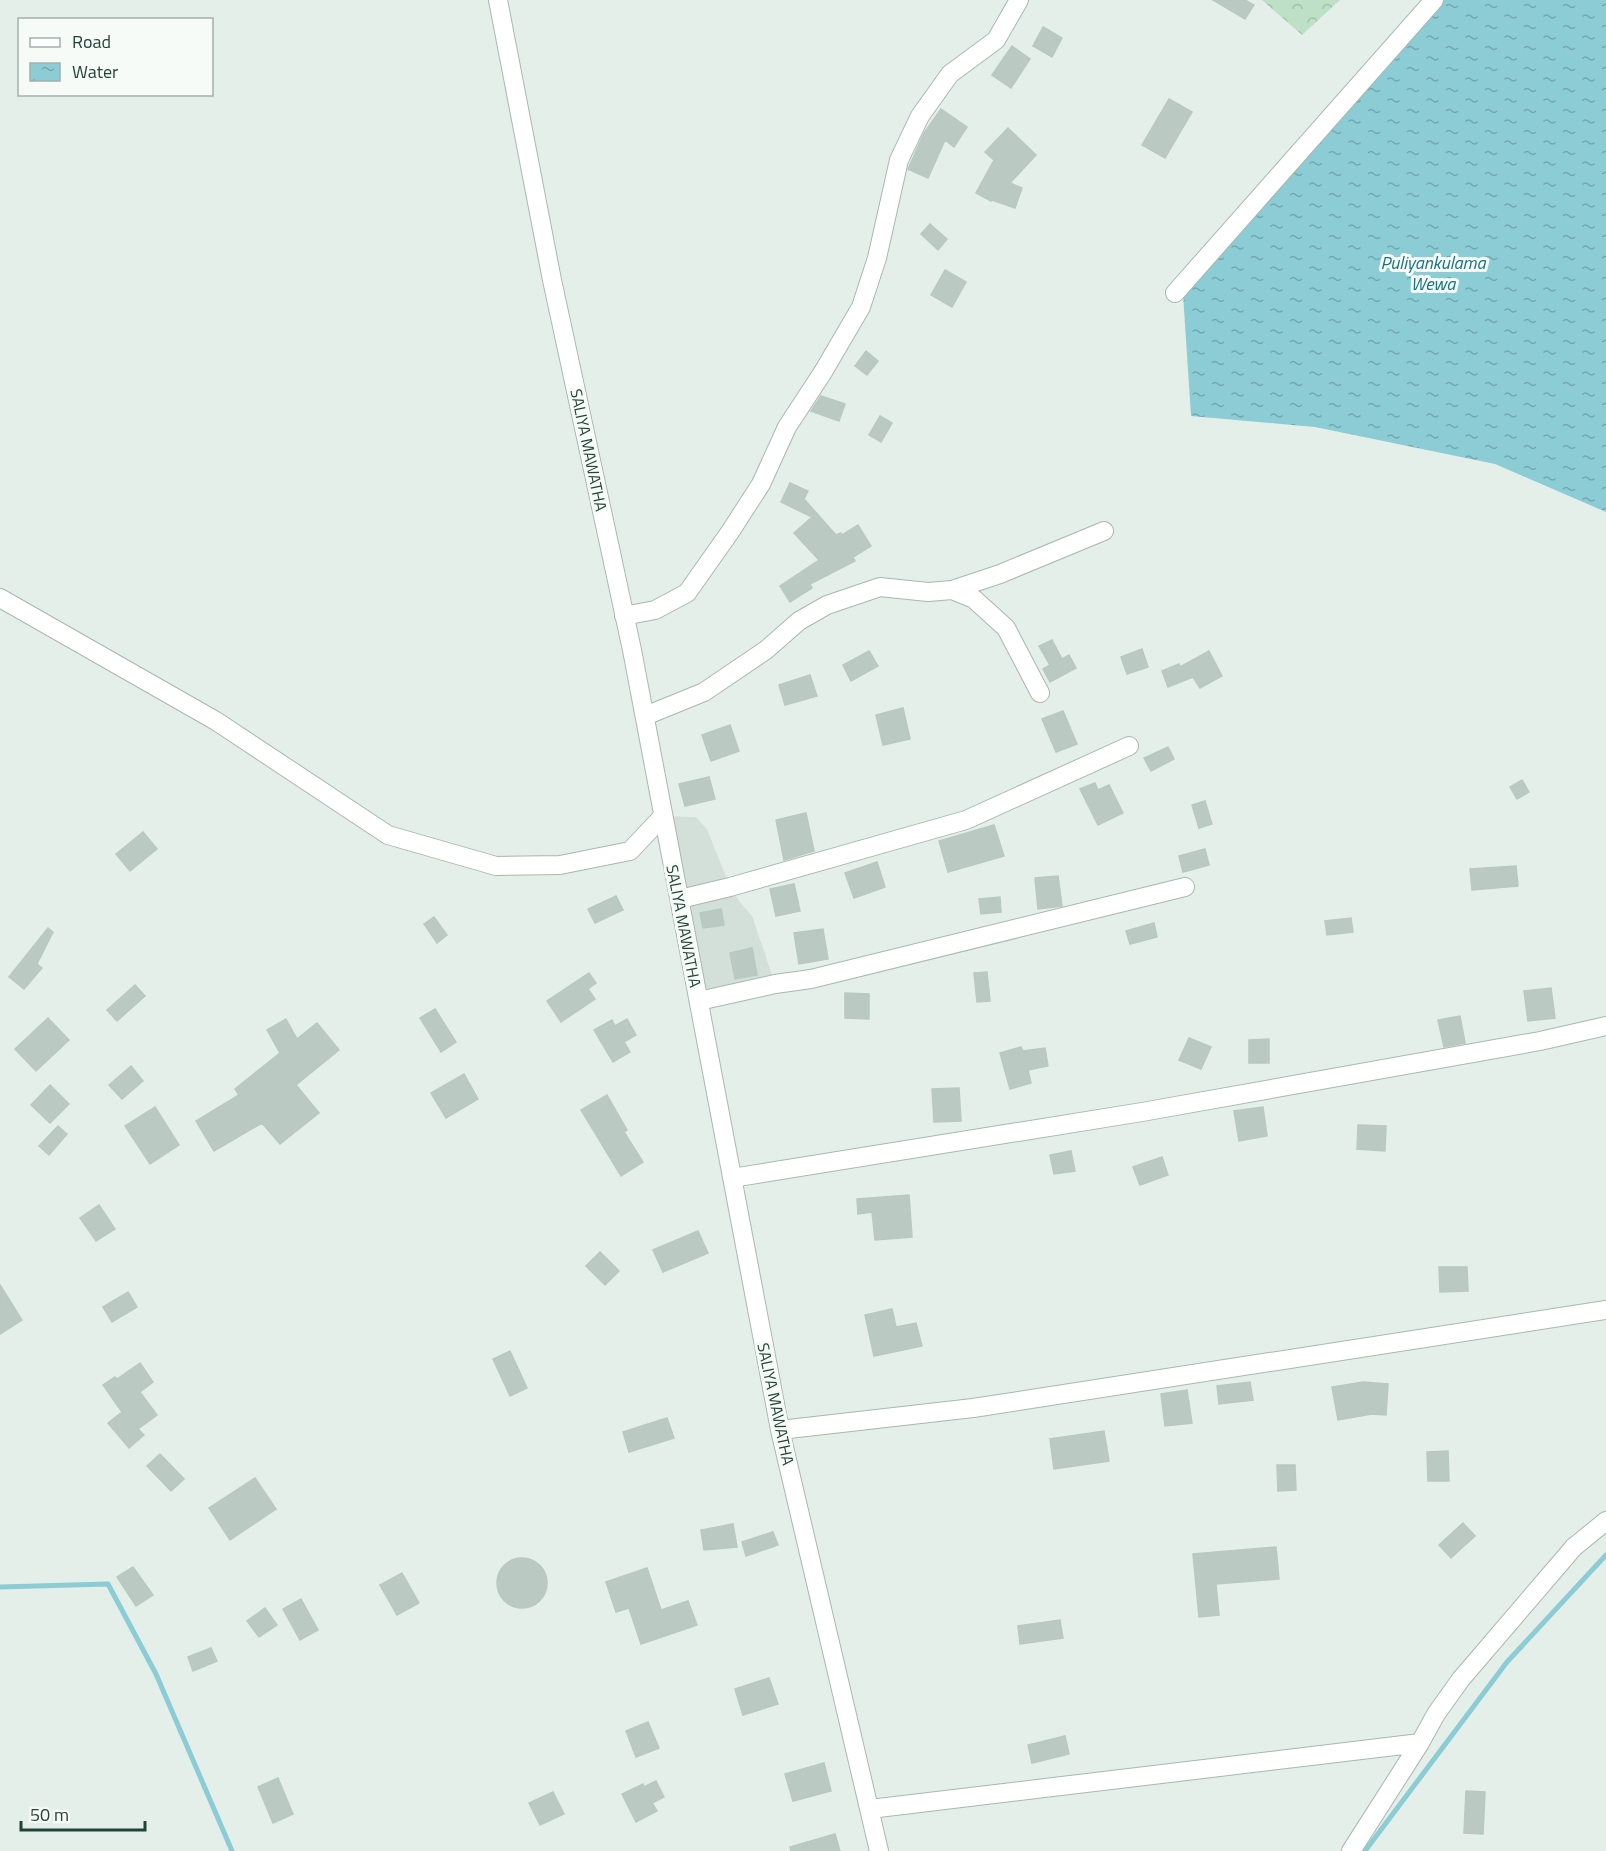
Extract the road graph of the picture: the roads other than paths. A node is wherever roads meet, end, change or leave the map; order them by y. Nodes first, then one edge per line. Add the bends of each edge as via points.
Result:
1 (498, 0) edge
2 (1019, 0) edge
3 (1434, 0) edge
4 (1175, 293) dead end
5 (1104, 531) dead end
6 (952, 590) junction
7 (0, 598) edge
8 (624, 616) junction
9 (1040, 693) dead end
10 (645, 716) junction
11 (1129, 746) dead end
12 (663, 816) junction
13 (1185, 887) dead end
14 (680, 899) junction
15 (699, 1001) junction
16 (1606, 1026) edge
17 (732, 1178) junction
18 (1606, 1310) edge
19 (780, 1430) junction
20 (1606, 1521) edge
21 (1420, 1743) junction
22 (870, 1809) junction
23 (879, 1851) edge
24 (1351, 1851) edge

1 - 8 street, SALIYA MAWATHA via 554,292
2 - 8 street via 996,40 950,74 920,116 899,160 877,258 861,307 787,427 761,484 687,593 655,610
3 - 4 street
5 - 6 street
6 - 9 street via 974,599 1006,628
6 - 10 street via 880,587 827,605 799,621 766,650 704,692
7 - 12 street via 216,721 388,835 496,866 560,865 630,851
8 - 10 street, SALIYA MAWATHA
10 - 12 street, SALIYA MAWATHA
11 - 14 street via 966,820
12 - 14 street, SALIYA MAWATHA
13 - 15 street via 811,979
14 - 15 street, SALIYA MAWATHA
15 - 17 street, SALIYA MAWATHA
16 - 17 street via 1142,1112
17 - 19 street, SALIYA MAWATHA
18 - 19 street via 984,1407
19 - 22 street, SALIYA MAWATHA
20 - 21 street via 1574,1548 1461,1679
21 - 22 street
21 - 24 street
22 - 23 street, SALIYA MAWATHA

